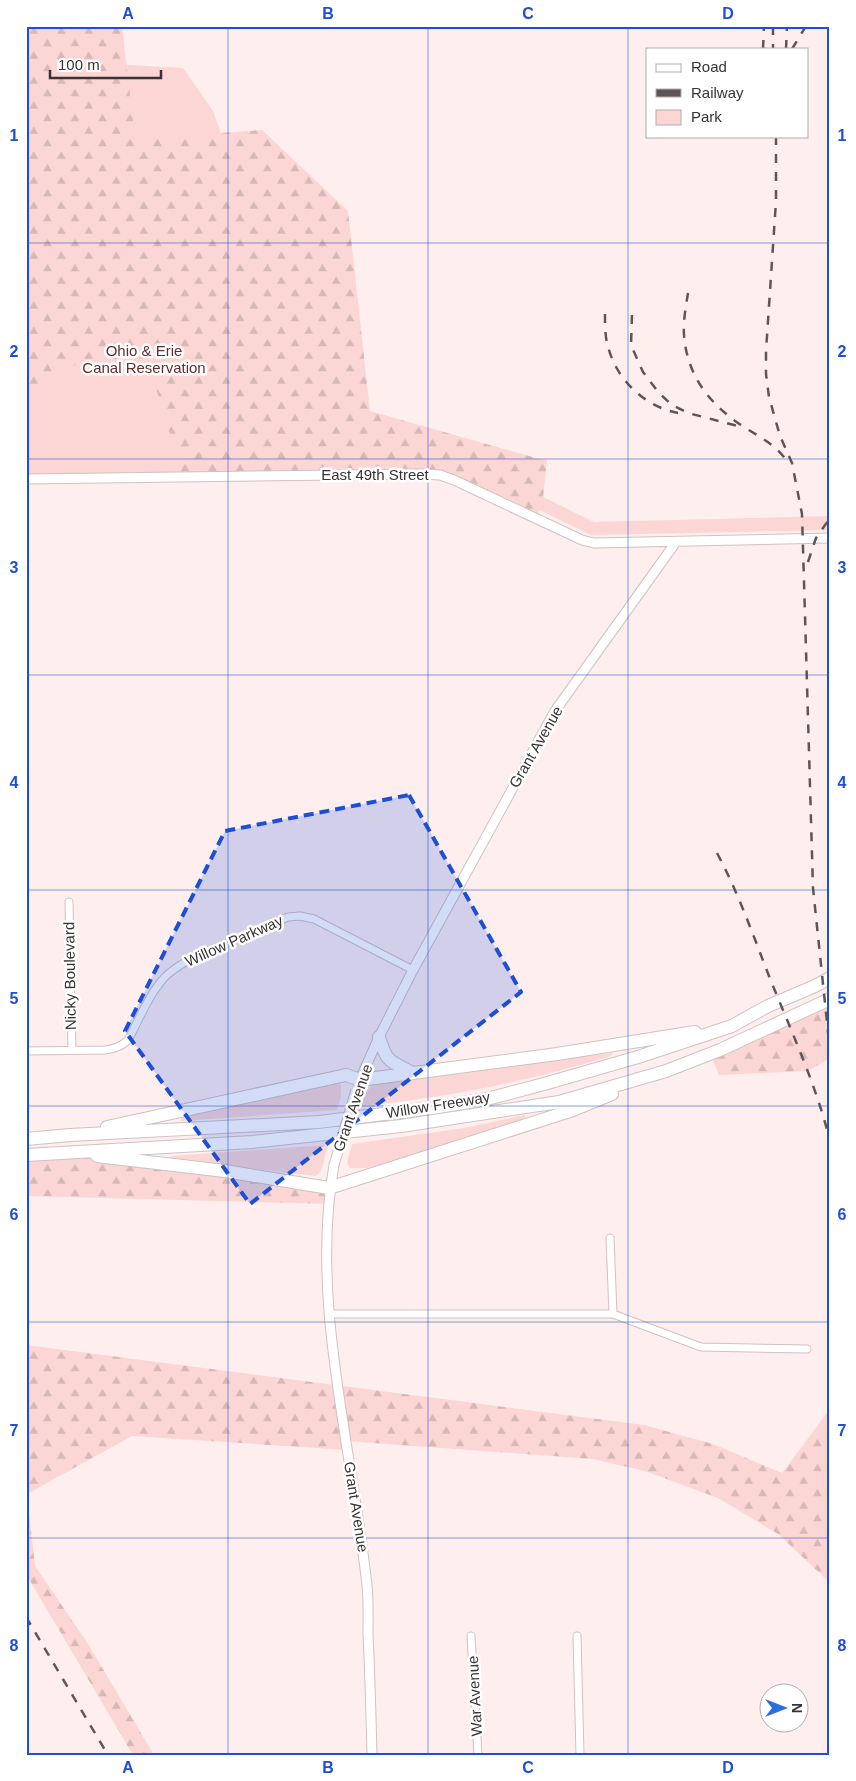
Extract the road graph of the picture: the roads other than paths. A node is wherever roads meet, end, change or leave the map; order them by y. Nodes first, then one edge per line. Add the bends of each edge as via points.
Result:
1 (26, 479) edge
2 (830, 538) edge
3 (676, 542) junction
4 (69, 902) dead end
5 (413, 970) junction
6 (830, 978) edge
7 (830, 999) edge
8 (732, 1026) junction
9 (379, 1037) junction
10 (72, 1050) junction
11 (26, 1051) edge
12 (666, 1071) junction
13 (411, 1072) junction
14 (358, 1085) junction
15 (70, 1135) junction
16 (26, 1139) edge
17 (60, 1152) junction
18 (26, 1155) edge
19 (329, 1188) junction
20 (610, 1238) dead end
21 (329, 1314) junction
22 (613, 1314) junction
23 (808, 1349) dead end
24 (471, 1636) dead end
25 (577, 1636) dead end
26 (372, 1755) edge
27 (478, 1755) edge
28 (580, 1755) edge

1 - 3 street, East 49th Street via 440,475 582,540 594,543
2 - 3 street, East 49th Street
3 - 5 street, Grant Avenue via 555,711
4 - 10 street, Nicky Boulevard
5 - 9 street, Grant Avenue
5 - 10 street, Willow Parkway via 314,919 288,918 196,956 176,968 155,990 124,1044 105,1050
6 - 8 highway, Willow Freeway
7 - 12 highway, Willow Freeway
8 - 13 highway via 557,1054
8 - 15 highway, Willow Freeway via 638,1057 488,1099 319,1122
9 - 13 highway via 390,1061
9 - 14 street, Grant Avenue
10 - 11 street, Willow Parkway
12 - 17 highway, Willow Freeway via 559,1102 401,1126 252,1142
12 - 19 highway via 573,1110
13 - 14 highway
14 - 15 highway via 346,1075
14 - 19 street, Grant Avenue, bridge
15 - 16 highway, Willow Freeway
17 - 18 highway, Willow Freeway
17 - 19 highway via 225,1171
19 - 21 street, Grant Avenue via 326,1244
20 - 22 street
21 - 22 street
21 - 26 street, Grant Avenue via 367,1579
22 - 23 street via 701,1347
24 - 27 street, War Avenue
25 - 28 street

